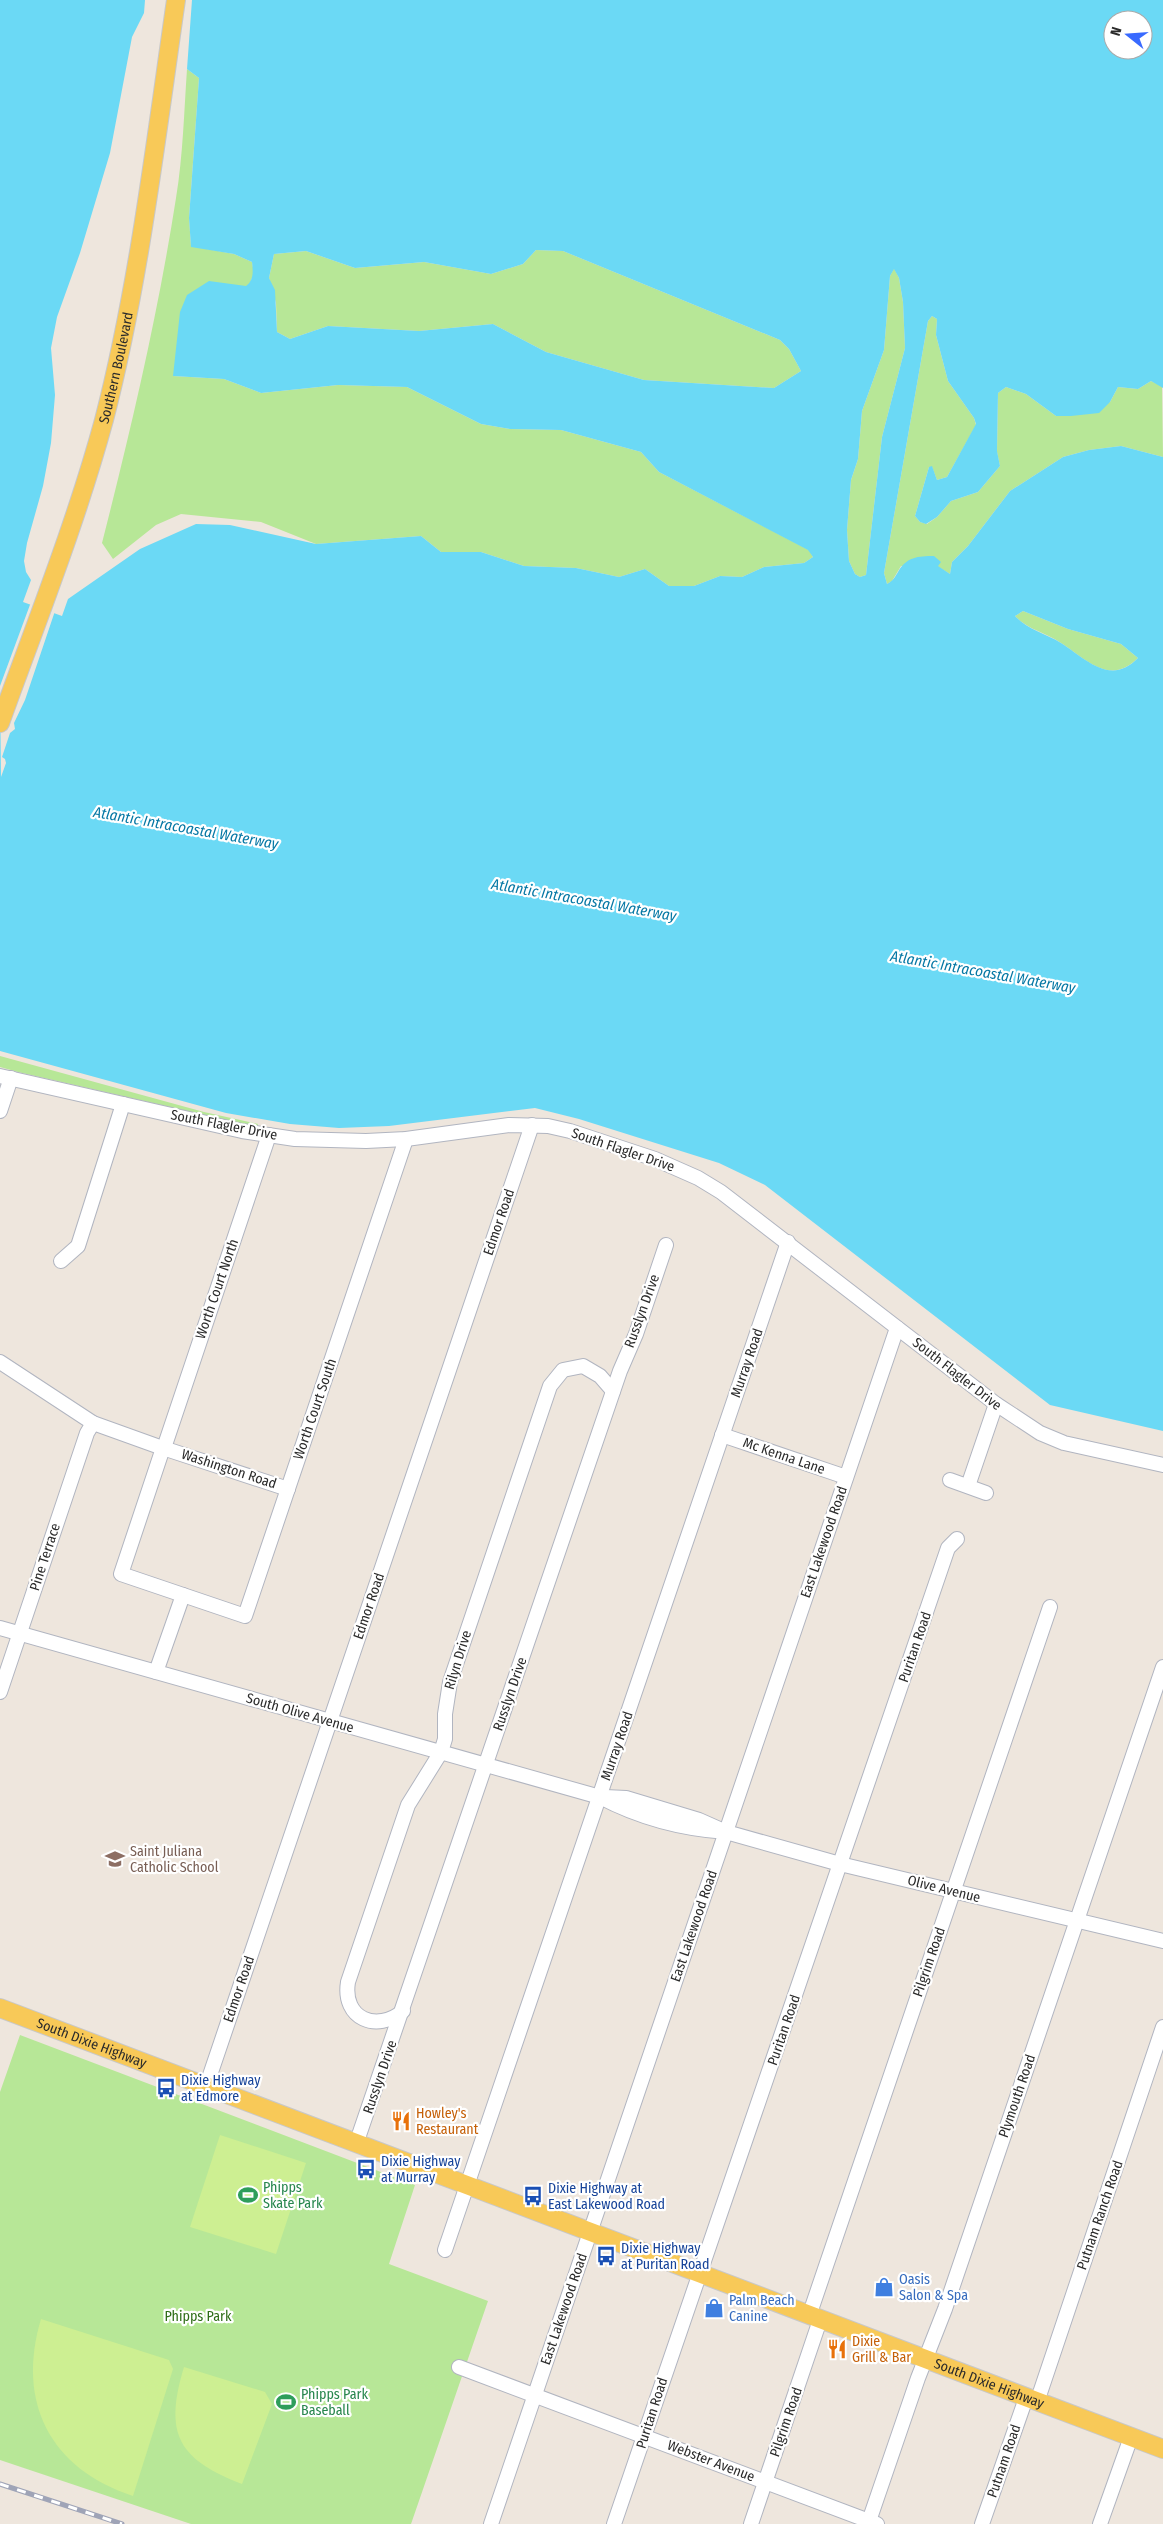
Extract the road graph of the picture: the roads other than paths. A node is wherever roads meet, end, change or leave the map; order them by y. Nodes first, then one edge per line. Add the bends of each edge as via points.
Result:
1 (176, 0) edge
2 (0, 723) edge
3 (5, 1077) edge
4 (124, 1104) junction
5 (0, 1110) edge
6 (532, 1125) junction
7 (269, 1135) junction
8 (406, 1139) junction
9 (788, 1242) junction
10 (666, 1245) dead end
11 (61, 1261) dead end
12 (897, 1328) junction
13 (1, 1367) edge
14 (613, 1391) junction
15 (996, 1404) junction
16 (93, 1423) junction
17 (722, 1435) junction
18 (163, 1448) junction
19 (1163, 1465) edge
20 (846, 1477) junction
21 (950, 1480) dead end
22 (968, 1486) junction
23 (288, 1489) junction
24 (986, 1492) dead end
25 (957, 1539) dead end
26 (183, 1595) junction
27 (1050, 1607) dead end
28 (0, 1628) edge
29 (20, 1634) junction
30 (1163, 1667) edge
31 (156, 1672) junction
32 (0, 1692) edge
33 (329, 1721) junction
34 (441, 1752) junction
35 (486, 1765) junction
36 (600, 1797) junction
37 (726, 1832) junction
38 (840, 1864) junction
39 (953, 1891) junction
40 (1077, 1920) junction
41 (1163, 1941) edge
42 (0, 2008) edge
43 (403, 2011) junction
44 (1163, 2027) edge
45 (206, 2087) junction
46 (356, 2144) junction
47 (468, 2186) junction
48 (591, 2232) junction
49 (445, 2250) dead end
50 (700, 2274) junction
51 (814, 2318) junction
52 (926, 2360) junction
53 (459, 2367) dead end
54 (535, 2394) junction
55 (1031, 2400) junction
56 (644, 2435) junction
57 (1131, 2437) junction
58 (1163, 2449) edge
59 (766, 2482) junction
60 (871, 2523) edge
61 (491, 2524) edge
62 (614, 2524) edge
63 (751, 2524) edge
64 (982, 2524) edge
65 (1100, 2524) edge

1 - 2 main road, Southern Boulevard via 120,352 83,492
3 - 4 street, South Flagler Drive
3 - 5 street
4 - 7 street, South Flagler Drive
4 - 11 street via 78,1246
6 - 8 street, South Flagler Drive via 509,1125
6 - 9 street, South Flagler Drive via 570,1131 674,1166 721,1192
6 - 33 street, Edmor Road
7 - 8 street, South Flagler Drive via 330,1141
7 - 18 street, Worth Court North
8 - 23 street, Worth Court South
9 - 12 street, South Flagler Drive
9 - 17 street, Murray Road
10 - 14 street, Russlyn Drive
12 - 15 street, South Flagler Drive
12 - 20 street, East Lakewood Road
13 - 16 street, Washington Road
14 - 34 street, Rilyn Drive via 600,1376 583,1366 563,1370 550,1386 450,1682
14 - 35 street, Russlyn Drive
15 - 19 street, South Flagler Drive via 1040,1433 1064,1443
15 - 22 street
16 - 18 street, Washington Road
16 - 29 street, Pine Terrace
17 - 20 street, Mc Kenna Lane
17 - 36 street, Murray Road
18 - 23 street, Washington Road
18 - 26 street, Worth Court North via 121,1574
20 - 37 street, East Lakewood Road
21 - 22 street
22 - 24 street
23 - 26 street, Worth Court South via 245,1616
25 - 38 street, Puritan Road via 948,1548
26 - 31 street
27 - 39 street, Pilgrim Road
28 - 29 street, South Olive Avenue
29 - 31 street, South Olive Avenue
29 - 32 street, Pine Terrace
30 - 40 street, Plymouth Road
31 - 33 street, South Olive Avenue
33 - 34 street, South Olive Avenue
33 - 45 street, Edmor Road
34 - 35 street, South Olive Avenue
34 - 43 street, Rilyn Drive via 408,1805 348,1982 350,2004 365,2019 386,2021
35 - 36 street, South Olive Avenue
35 - 43 street, Russlyn Drive
36 - 37 street, Olive Avenue via 626,1798 699,1820
36 - 47 street, Murray Road
37 - 38 street, Olive Avenue
37 - 48 street, East Lakewood Road
38 - 39 street, Olive Avenue
38 - 50 street, Puritan Road
39 - 40 street, Olive Avenue
39 - 51 street, Pilgrim Road
40 - 41 street, Olive Avenue
40 - 52 street, Plymouth Road
42 - 45 main road, South Dixie Highway
43 - 46 street, Russlyn Drive
44 - 55 street, Putnam Ranch Road
45 - 46 main road, South Dixie Highway
46 - 47 main road, South Dixie Highway
47 - 48 main road, South Dixie Highway
47 - 49 street, Murray Road
48 - 50 main road, South Dixie Highway
48 - 54 street, East Lakewood Road
50 - 51 main road, South Dixie Highway
50 - 56 street, Puritan Road
51 - 52 main road, South Dixie Highway
51 - 59 street, Pilgrim Road
52 - 55 main road, South Dixie Highway
52 - 60 street, Plymouth Road
53 - 54 street, Webster Avenue
54 - 56 street, Webster Avenue
54 - 61 street, East Lakewood Road
55 - 57 main road, South Dixie Highway
55 - 64 street, Putnam Road
56 - 59 street, Webster Avenue
56 - 62 street, Puritan Road
57 - 58 main road, South Dixie Highway
57 - 65 street
59 - 60 street, Webster Avenue
59 - 63 street, Pilgrim Road

